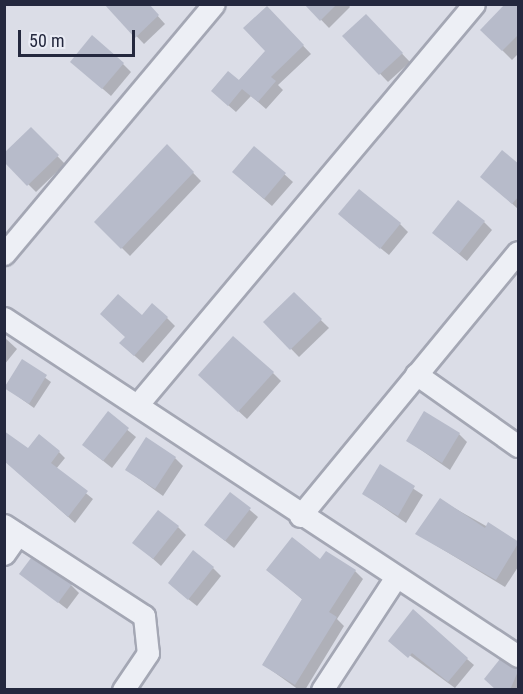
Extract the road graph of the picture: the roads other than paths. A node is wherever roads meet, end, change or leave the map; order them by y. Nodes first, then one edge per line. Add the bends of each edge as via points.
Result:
1 (214, 4) edge
2 (474, 4) edge
3 (519, 252) edge
4 (4, 254) edge
5 (4, 318) edge
6 (416, 374) junction
7 (138, 404) junction
8 (519, 446) edge
9 (300, 516) junction
10 (11, 530) edge
11 (4, 554) edge
12 (396, 577) junction
13 (519, 656) edge
14 (123, 690) edge
15 (322, 690) edge

1 - 4 street
2 - 7 street
3 - 6 street
5 - 7 street
6 - 8 street
6 - 9 street
7 - 9 street
9 - 12 street
10 - 11 street
10 - 14 street via 144,616 148,652
12 - 13 street
12 - 15 street

